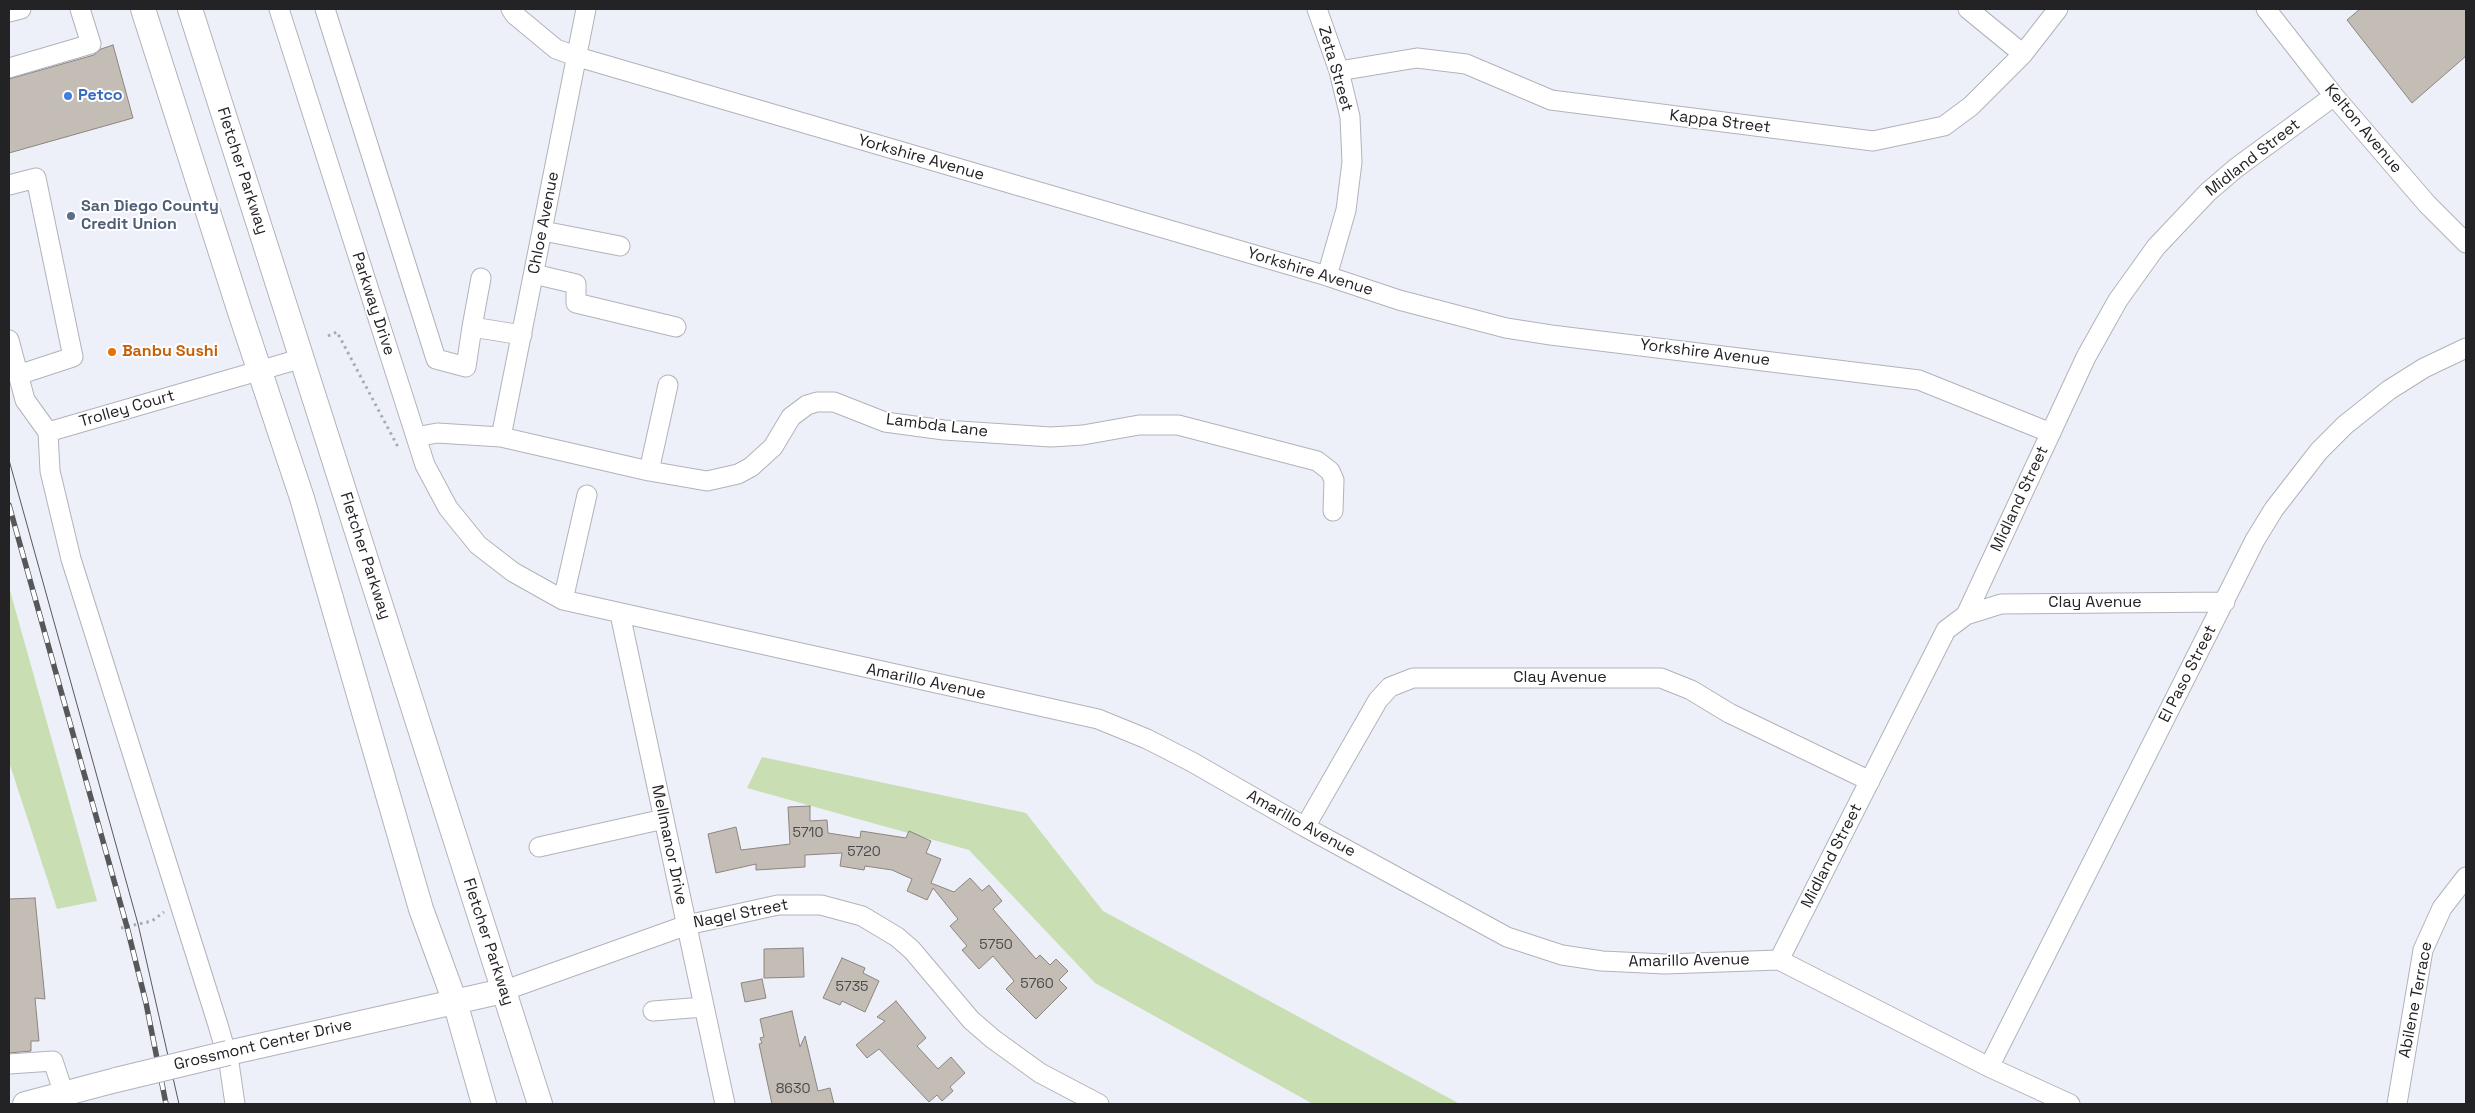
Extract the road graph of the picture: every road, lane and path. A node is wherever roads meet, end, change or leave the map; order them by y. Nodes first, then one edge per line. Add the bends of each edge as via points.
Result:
1 (21, 9) edge
2 (80, 9) edge
3 (143, 9) edge
4 (190, 9) edge
5 (279, 9) edge
6 (325, 9) edge
7 (511, 9) edge
8 (586, 9) edge
9 (1317, 9) edge
10 (1968, 9) edge
11 (2058, 9) edge
12 (2266, 9) edge
13 (9, 12) edge
14 (2023, 54) junction
15 (578, 57) junction
16 (9, 68) edge
17 (1339, 71) junction
18 (2334, 96) junction
19 (9, 185) edge
20 (543, 231) junction
21 (2466, 242) edge
22 (620, 246) dead end
23 (534, 274) junction
24 (1328, 276) junction
25 (481, 278) dead end
26 (472, 327) junction
27 (676, 327) dead end
28 (522, 334) junction
29 (328, 336) dead end
30 (9, 340) edge
31 (2466, 348) edge
32 (303, 358) junction
33 (260, 371) junction
34 (18, 375) junction
35 (668, 385) dead end
36 (48, 432) junction
37 (2051, 433) junction
38 (416, 437) junction
39 (501, 438) junction
40 (399, 449) dead end
41 (649, 471) junction
42 (587, 495) dead end
43 (1333, 511) dead end
44 (513, 572) joint
45 (563, 600) junction
46 (2225, 602) junction
47 (620, 614) junction
48 (1966, 615) junction
49 (1870, 781) junction
50 (664, 820) junction
51 (1305, 827) junction
52 (539, 848) dead end
53 (2466, 877) edge
54 (179, 902) junction
55 (687, 925) junction
56 (120, 928) dead end
57 (1779, 960) junction
58 (503, 991) junction
59 (455, 1002) junction
60 (704, 1007) junction
61 (653, 1011) dead end
62 (9, 1064) edge
63 (1989, 1067) junction
64 (70, 1097) edge
65 (25, 1104) edge
66 (235, 1104) edge
67 (484, 1104) edge
68 (540, 1104) edge
69 (725, 1104) edge
70 (1099, 1104) edge
71 (2070, 1104) edge
72 (2397, 1104) edge

1 - 13 street
2 - 16 street via 91,44
3 - 33 main road
4 - 32 main road, Fletcher Parkway
5 - 38 street, Parkway Drive
6 - 26 street via 436,359 466,366
7 - 15 street, Yorkshire Avenue via 515,16 556,49
8 - 15 street, Chloe Avenue
9 - 17 street, Zeta Street
10 - 14 street
11 - 14 street, Kappa Street
12 - 18 street, Kelton Avenue
14 - 17 street, Kappa Street via 1971,106 1944,126 1873,141 1551,100 1466,64 1417,58
15 - 20 street, Chloe Avenue
15 - 24 street, Yorkshire Avenue
17 - 24 street, Zeta Street via 1350,117 1352,162 1346,210
18 - 21 street, Kelton Avenue via 2427,204
18 - 37 street, Midland Street via 2236,168 2181,219 2156,248 2101,328
19 - 34 street via 36,178 73,357
20 - 22 street
20 - 23 street, Chloe Avenue
23 - 27 street via 576,284 576,303
23 - 28 street, Chloe Avenue
24 - 37 street, Yorkshire Avenue via 1399,300 1506,328 1919,380
25 - 26 street
26 - 28 street
28 - 39 street, Chloe Avenue
29 - 40 path via 337,332
30 - 34 street
31 - 46 street, El Paso Street via 2388,390 2319,451 2274,509
32 - 33 street, Trolley Court
32 - 58 main road, Fletcher Parkway
33 - 36 street, Trolley Court
33 - 59 main road via 302,498 421,909
34 - 36 street via 25,400
35 - 41 street
36 - 54 street via 50,471 71,559
37 - 48 street, Midland Street
38 - 39 street, Lambda Lane via 437,433
38 - 44 street, Parkway Drive via 425,465 448,508 478,545
39 - 41 street, Lambda Lane
41 - 43 street, Lambda Lane via 707,481 738,474 773,447 798,410 825,401 843,404 885,422 944,430 1083,436 1139,425 1178,425 1317,460 1330,471 1334,480
42 - 45 street
44 - 45 street, Amarillo Avenue
45 - 47 street, Amarillo Avenue
46 - 48 street, Clay Avenue via 2001,604
46 - 63 street, El Paso Street
47 - 50 street, Mellmanor Drive
47 - 51 street, Amarillo Avenue via 1098,719 1177,754
48 - 49 street, Midland Street via 1946,630
49 - 51 street, Clay Avenue via 1661,678 1413,678 1390,687 1378,700
49 - 57 street, Midland Street
50 - 52 street
50 - 55 street, Mellmanor Drive
51 - 57 street, Amarillo Avenue via 1482,924 1544,950 1594,961 1626,963
53 - 72 street, Abilene Terrace via 2442,908 2423,950
54 - 56 path via 152,921
54 - 66 street via 229,1063
55 - 58 street, Nagel Street
55 - 60 street, Mellmanor Drive
55 - 70 street, Nagel Street via 778,904 800,903 842,909 862,916 880,925 912,950 971,1020 993,1039 1040,1073
57 - 63 street, Amarillo Avenue
58 - 59 main road, Grossmont Center Drive
58 - 68 main road, Fletcher Parkway
59 - 64 main road, Grossmont Center Drive, bridge via 116,1080
59 - 67 main road
60 - 61 street
60 - 69 street, Mellmanor Drive
62 - 64 street via 53,1061
63 - 71 street, Amarillo Avenue
64 - 65 main road, Grossmont Center Drive

